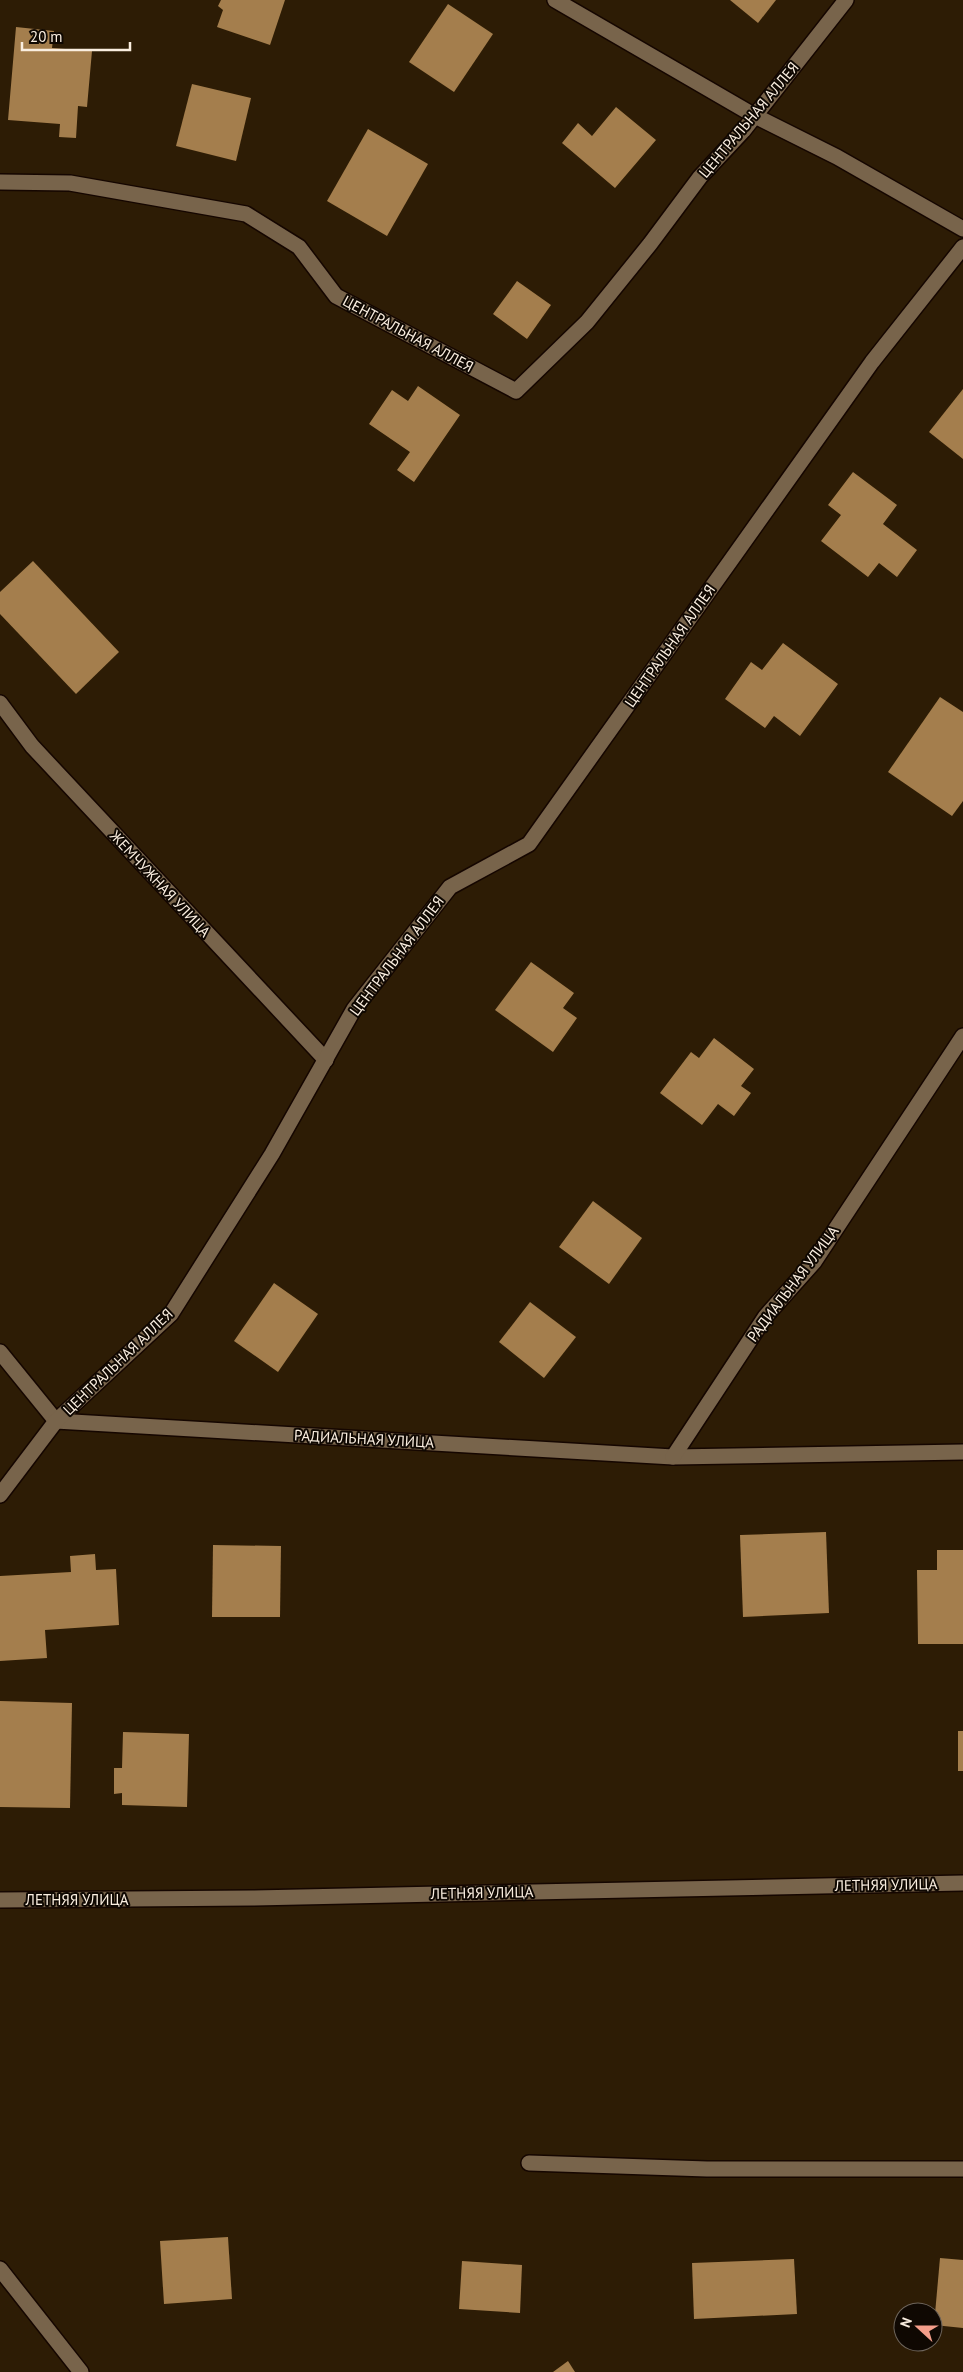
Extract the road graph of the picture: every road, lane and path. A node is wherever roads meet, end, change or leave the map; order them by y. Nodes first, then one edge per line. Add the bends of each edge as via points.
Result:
1 (555, 0) edge
2 (846, 0) edge
3 (755, 116) junction
4 (0, 182) edge
5 (963, 229) edge
6 (963, 247) edge
7 (0, 703) edge
8 (963, 1036) edge
9 (326, 1060) junction
10 (0, 1352) edge
11 (56, 1421) junction
12 (963, 1452) edge
13 (673, 1457) junction
14 (0, 1495) edge
15 (963, 1883) edge
16 (0, 1900) edge
17 (528, 2163) dead end
18 (963, 2169) edge
19 (0, 2269) edge
20 (81, 2372) edge

1 - 3 street
2 - 3 street, ЦЕНТРАЛЬНАЯ АЛЛЕЯ
3 - 4 street, ЦЕНТРАЛЬНАЯ АЛЛЕЯ via 700,177 587,322 516,391 336,296 299,247 246,214 70,182
3 - 5 street via 836,157
6 - 9 street, ЦЕНТРАЛЬНАЯ АЛЛЕЯ via 872,362 529,844 450,887 354,1009
7 - 9 street, ЖЕМЧУЖНАЯ УЛИЦА via 32,746
8 - 13 street, РАДИАЛЬНАЯ УЛИЦА via 814,1262 765,1317
9 - 11 street, ЦЕНТРАЛЬНАЯ АЛЛЕЯ via 272,1154 172,1314
10 - 11 street
11 - 13 street, РАДИАЛЬНАЯ УЛИЦА
11 - 14 street, ЦЕНТРАЛЬНАЯ АЛЛЕЯ
12 - 13 street, РАДИАЛЬНАЯ УЛИЦА
15 - 16 street, ЛЕТНЯЯ УЛИЦА via 263,1898
17 - 18 street via 706,2169
19 - 20 street

